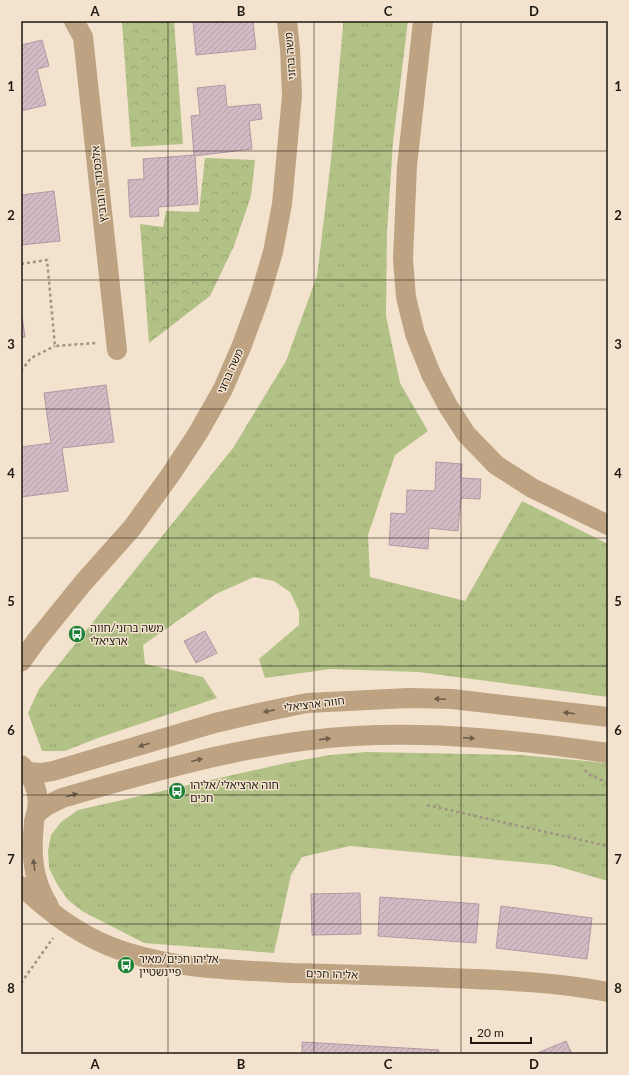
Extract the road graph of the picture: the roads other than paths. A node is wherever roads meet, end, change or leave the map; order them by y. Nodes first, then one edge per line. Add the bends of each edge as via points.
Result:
1 (74, 21) edge
2 (287, 21) edge
3 (423, 21) edge
4 (116, 345) road end
5 (608, 525) edge
6 (21, 662) edge
7 (608, 717) edge
8 (608, 753) edge
9 (24, 769) edge
10 (35, 818) junction
11 (21, 838) edge
12 (21, 886) edge
13 (64, 923) junction
14 (608, 992) edge

1 - 4 street, אלכסנדר רובוביץ via 83,37
2 - 6 street, משה ברזני via 292,96 282,204 273,252 242,344 223,389 171,474 132,528 83,583
3 - 5 street via 407,166 403,259 406,297 415,334 431,374 448,406 466,434 496,465 532,488
7 -> 9 street, חווה ארציאלי via 452,699 401,698 307,703 215,723 52,771 41,773
10 -> 8 street via 48,805 62,798 229,753 295,742 355,736 438,736 504,740
9 - 10 street, אליהו חכים via 34,781 38,792 39,802
10 - 11 street
13 -> 10 street, אליהו חכים via 49,906 37,882 32,843
12 - 13 street, אליהו חכים
13 - 14 street, אליהו חכים via 109,946 142,957 222,970 520,980

